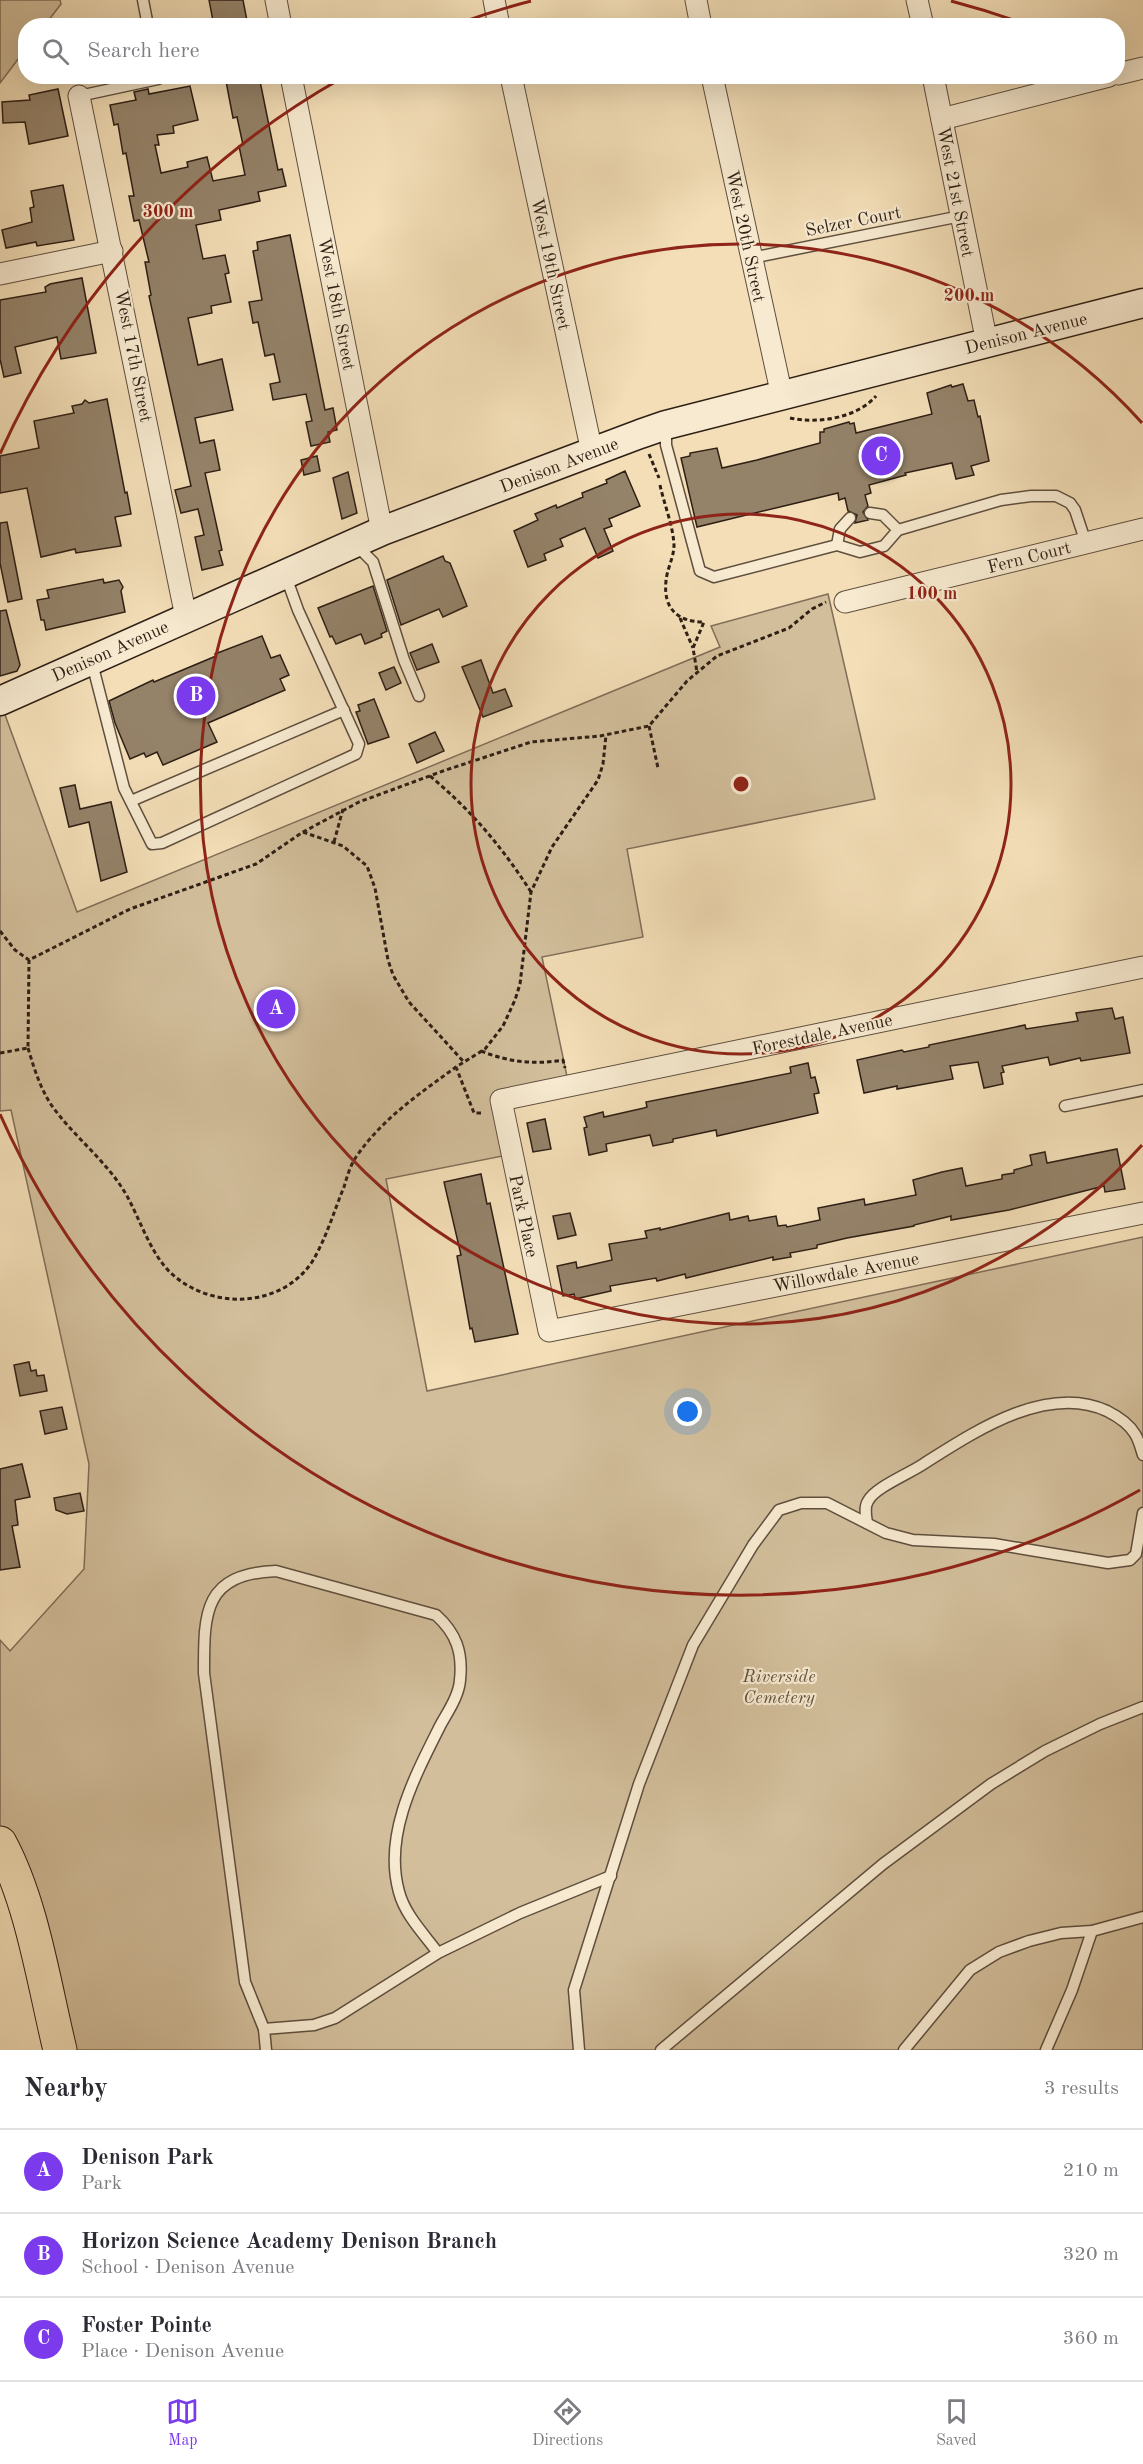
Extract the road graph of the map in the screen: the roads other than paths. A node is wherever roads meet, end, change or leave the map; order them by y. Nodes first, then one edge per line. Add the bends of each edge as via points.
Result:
1 (143, 0) edge
2 (276, 0) edge
3 (494, 0) edge
4 (696, 0) edge
5 (917, 0) edge
6 (146, 18) edge
7 (279, 18) edge
8 (498, 18) edge
9 (699, 18) edge
10 (921, 18) edge
11 (1143, 68) edge
12 (1125, 72) edge
13 (135, 84) edge
14 (293, 84) edge
15 (512, 84) edge
16 (714, 84) edge
17 (935, 84) edge
18 (1078, 84) edge
19 (79, 96) joint
20 (942, 119) junction
21 (961, 216) junction
22 (112, 251) junction
23 (751, 258) junction
24 (0, 274) edge
25 (1143, 303) edge
26 (987, 343) junction
27 (785, 407) junction
28 (666, 425) junction
29 (592, 452) junction
30 (870, 513) dead end
31 (850, 518) dead end
32 (1143, 529) edge
33 (898, 530) junction
34 (382, 531) junction
35 (354, 543) junction
36 (1086, 543) junction
37 (837, 545) junction
38 (284, 574) junction
39 (845, 602) road end
40 (186, 617) junction
41 (91, 660) junction
42 (419, 696) dead end
43 (0, 701) edge
44 (344, 710) junction
45 (131, 801) junction
46 (1143, 967) edge
47 (1143, 1090) edge
48 (501, 1100) joint
49 (1065, 1106) dead end
50 (1143, 1213) edge
51 (549, 1331) joint
52 (1143, 1455) edge
53 (1143, 1513) edge
54 (867, 1523) junction
55 (1143, 1707) edge
56 (0, 1843) edge
57 (611, 1876) junction
58 (1143, 1917) edge
59 (1092, 1931) junction
60 (438, 1953) junction
61 (264, 2029) junction
62 (60, 2050) edge
63 (266, 2050) edge
64 (579, 2050) edge
65 (661, 2050) edge
66 (904, 2050) edge
67 (1046, 2050) edge

1 - 6 lane
2 - 7 street
3 - 8 street
4 - 9 street
5 - 10 street
11 - 12 street
13 - 19 lane
14 - 34 street, West 18th Street
15 - 29 street, West 19th Street
16 - 23 street, West 20th Street
17 - 20 street, West 21st Street
18 - 20 street
19 - 22 street, West 17th Street
20 - 21 street, West 21st Street
21 - 23 lane, Selzer Court
21 - 26 street, West 21st Street
22 - 24 street
22 - 40 street, West 17th Street
23 - 27 street, West 20th Street
25 - 26 main road, Denison Avenue
26 - 27 main road, Denison Avenue
27 - 28 main road, Denison Avenue
28 - 29 main road, Denison Avenue
28 - 37 lane via 666,445 700,571 714,577
29 - 34 main road, Denison Avenue
30 - 33 lane via 883,514
31 - 37 lane via 840,529
32 - 36 street, Fern Court
33 - 36 lane via 1001,500 1056,496 1075,510
33 - 37 lane via 884,546 860,552
34 - 35 main road, Denison Avenue
35 - 38 main road, Denison Avenue
35 - 42 lane via 374,562
36 - 39 street, Fern Court
38 - 40 main road, Denison Avenue
38 - 44 lane
40 - 41 main road, Denison Avenue
41 - 43 main road, Denison Avenue
41 - 45 lane via 124,788
44 - 45 lane
44 - 45 lane via 359,744 357,754 162,843 152,844
46 - 48 street, Forestdale Avenue
47 - 49 lane
48 - 51 street, Park Place
50 - 51 street, Willowdale Avenue
52 - 54 lane via 1135,1434 1117,1415 1095,1405 1070,1402 1038,1407 971,1435 876,1490 867,1502
53 - 54 lane via 1136,1554 1130,1560 1108,1563 994,1544 913,1540
54 - 57 lane via 827,1503 801,1503 779,1510 753,1545 693,1645 639,1784
55 - 65 lane via 1045,1751 991,1784 883,1864
56 - 62 highway via 24,1899
57 - 60 lane via 520,1913
57 - 64 lane via 574,1990
58 - 59 lane
59 - 66 lane via 1029,1941 999,1952 970,1970
59 - 67 lane
60 - 61 lane via 335,2018 314,2025
60 - 61 lane via 410,1917 399,1893 395,1868 397,1830 417,1774 460,1682 460,1653 451,1629 436,1615 276,1571 232,1581 219,1589 209,1604 204,1630 204,1673 245,1982
61 - 63 lane

